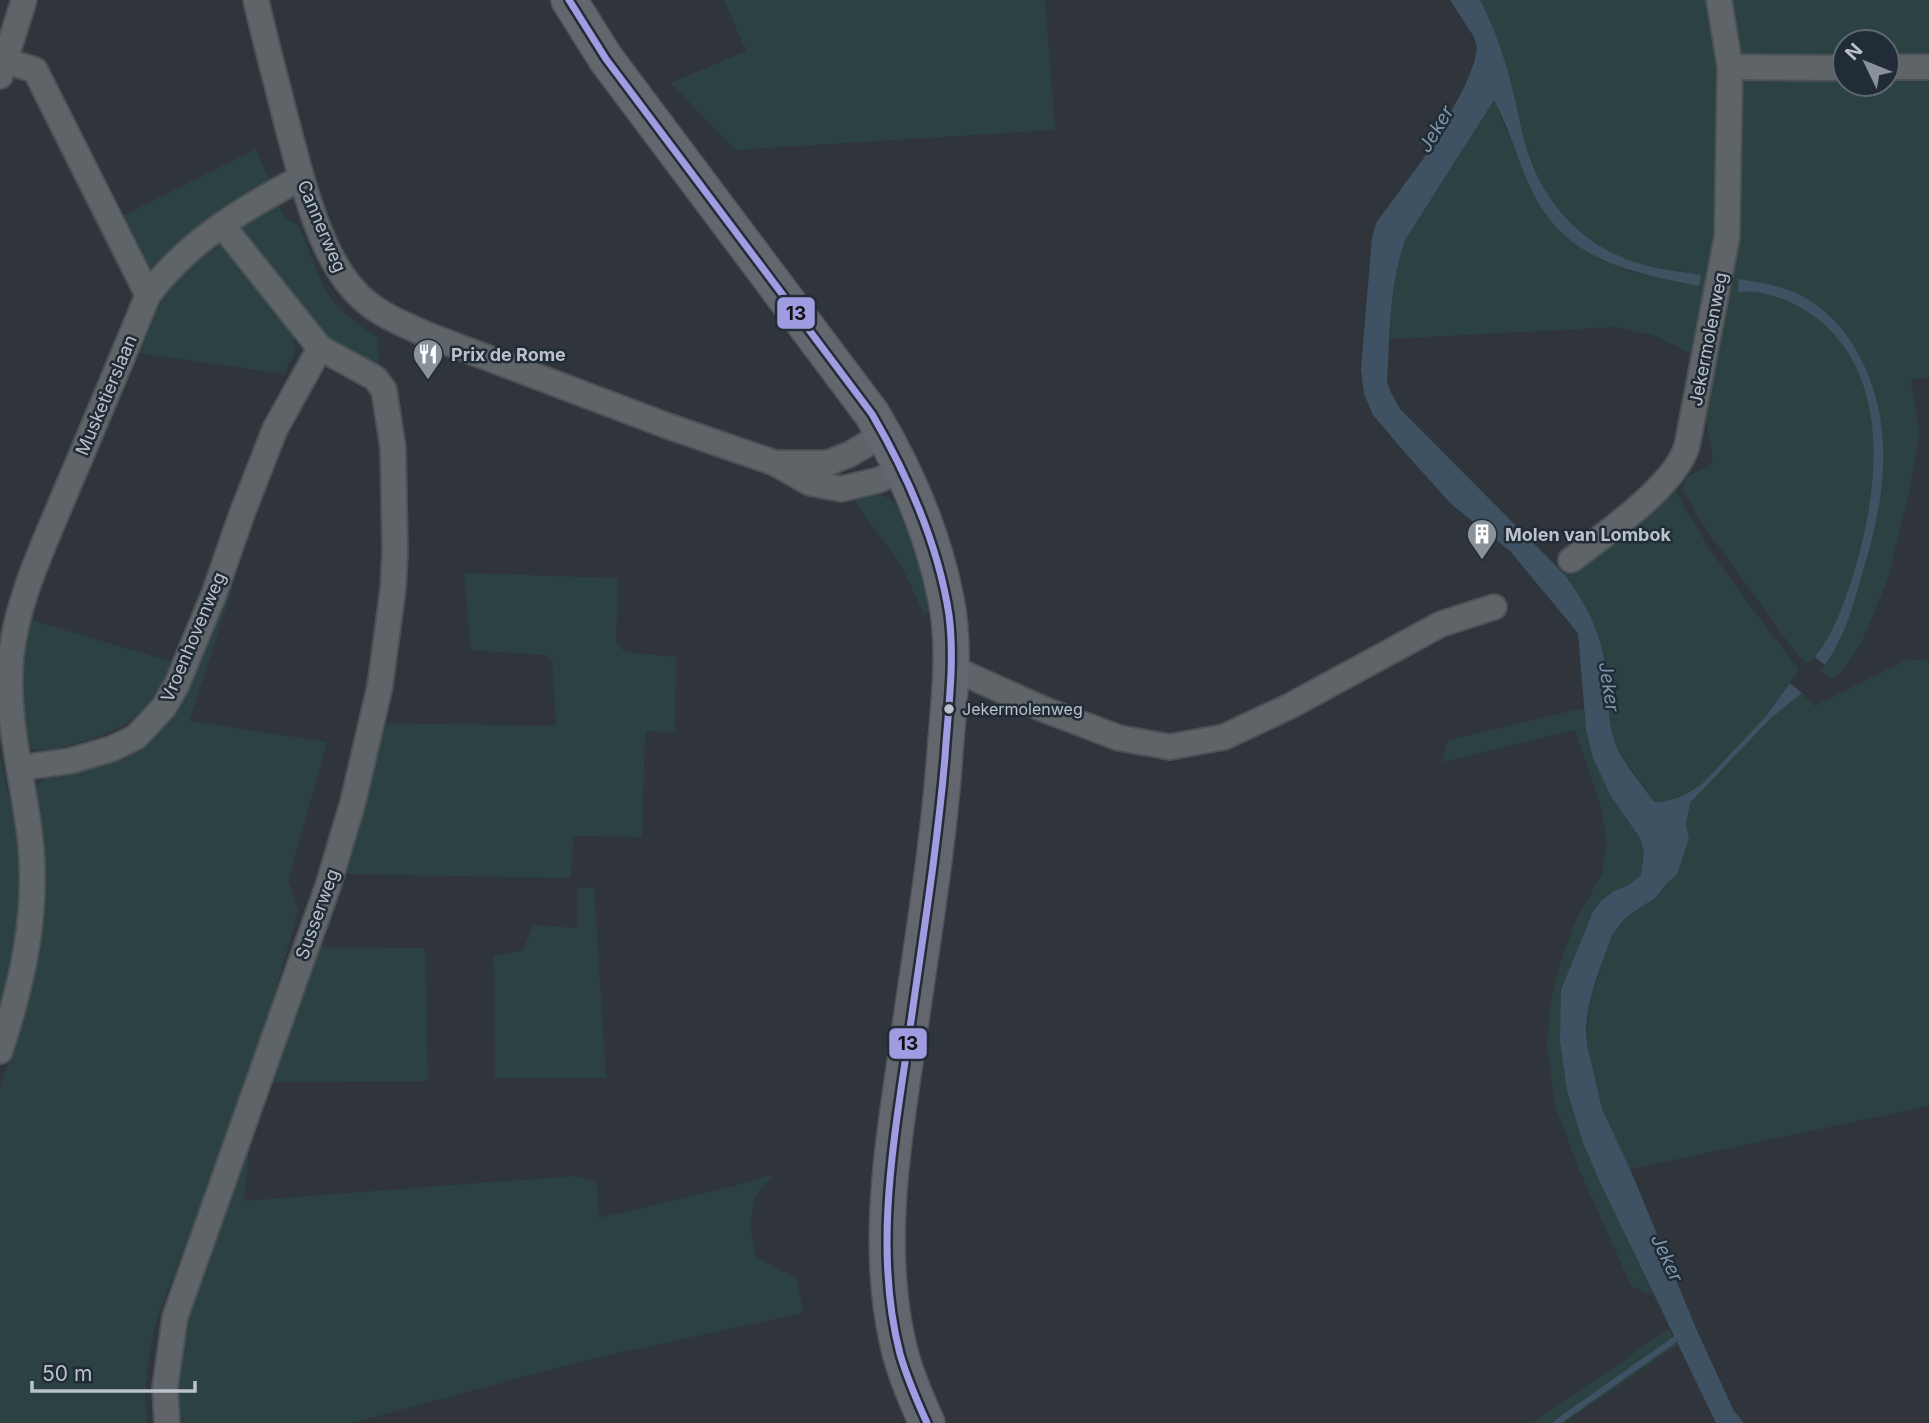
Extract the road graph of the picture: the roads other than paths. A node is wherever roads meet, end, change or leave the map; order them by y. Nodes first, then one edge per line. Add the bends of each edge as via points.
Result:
1 (24, 0) edge
2 (256, 0) edge
3 (569, 0) edge
4 (1718, 0) edge
5 (1730, 67) junction
6 (1901, 67) edge
7 (1929, 67) edge
8 (1831, 68) edge
9 (2, 69) edge
10 (301, 178) junction
11 (222, 225) junction
12 (148, 295) junction
13 (320, 348) junction
14 (884, 435) junction
15 (775, 463) junction
16 (902, 469) junction
17 (1571, 560) dead end
18 (1494, 607) dead end
19 (952, 668) junction
20 (19, 768) junction
21 (0, 1051) edge
22 (167, 1423) edge
23 (927, 1423) edge

1 - 9 street
2 - 10 street, Cannerweg
3 - 14 main road via 606,59
4 - 5 street, Jekermolenweg
5 - 8 street
5 - 17 street, Jekermolenweg via 1727,237 1685,451 1672,474
6 - 7 street
9 - 12 street via 35,70
10 - 11 street, Musketierslaan
10 - 15 street, Cannerweg via 341,273 357,294 381,313 459,347
11 - 12 street, Musketierslaan via 177,261
11 - 13 street
12 - 20 street, Musketierslaan via 24,595 10,676 10,715
13 - 20 street, Vroenhovenweg via 275,429 214,594 164,708 136,737 111,749
13 - 22 street, Susserweg via 374,378 384,390 393,448 395,552 387,640 372,729 328,886 175,1317 165,1387
14 - 15 street, Cannerweg via 828,463
14 - 16 main road
15 - 16 street, Cannerweg via 810,482 841,489
16 - 19 main road via 921,513 947,600
18 - 19 street via 1441,624 1224,737 1170,747 1119,738
19 - 23 main road via 943,783 887,1199 894,1323 907,1375
20 - 21 street via 31,846 32,912 19,992

